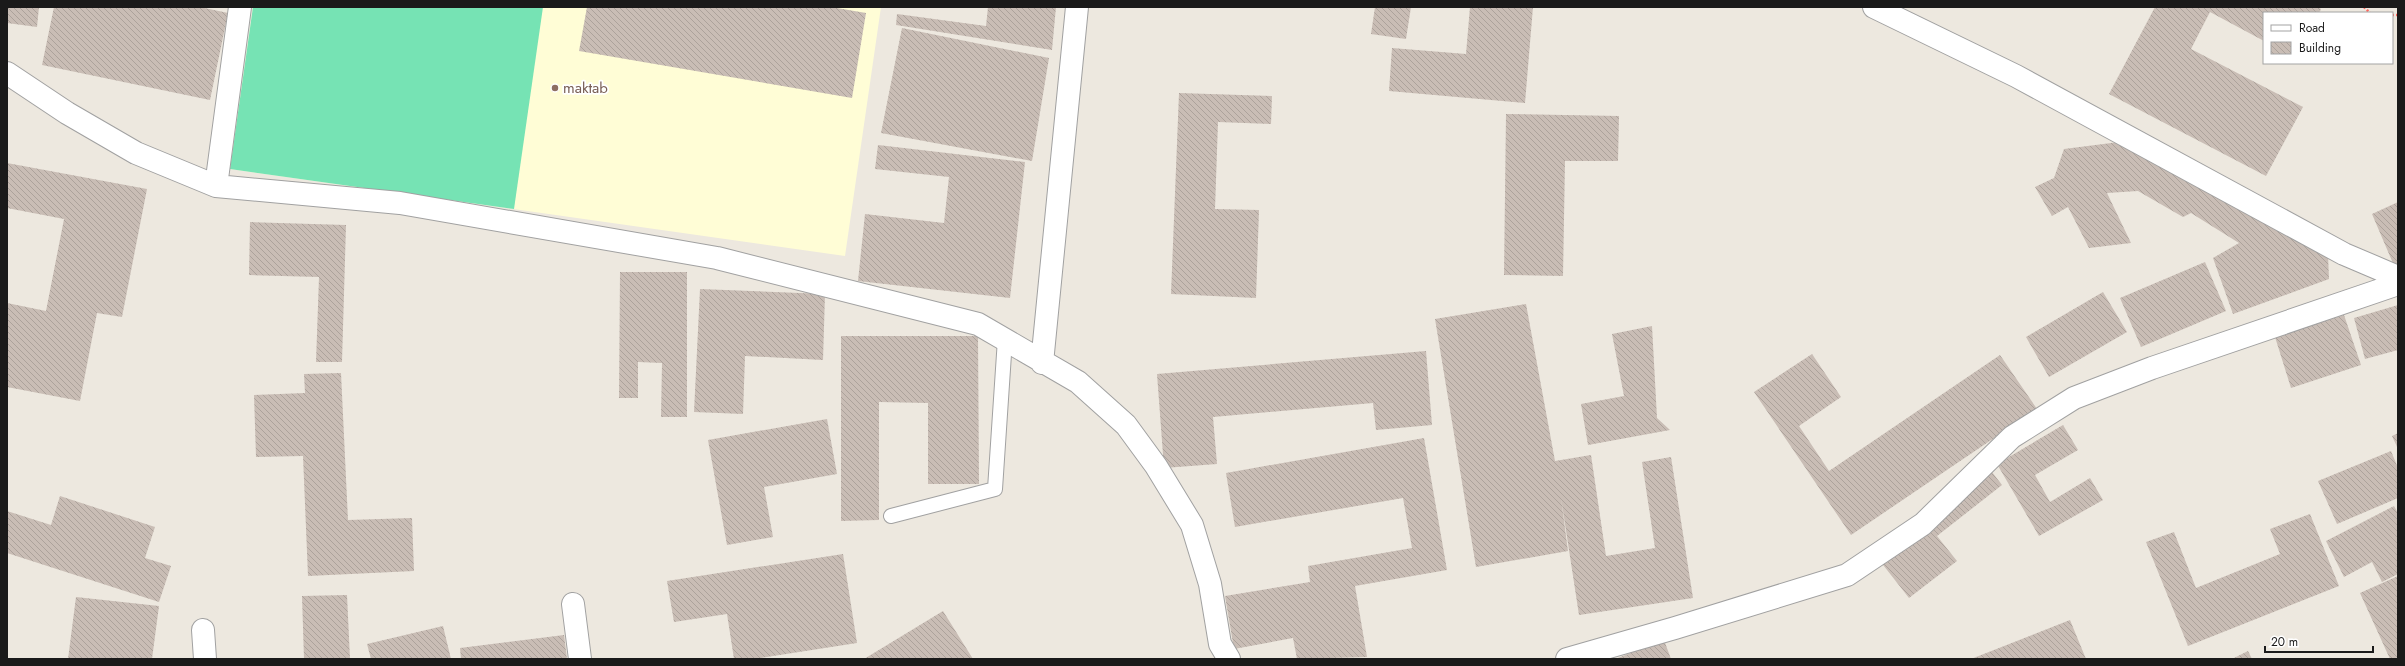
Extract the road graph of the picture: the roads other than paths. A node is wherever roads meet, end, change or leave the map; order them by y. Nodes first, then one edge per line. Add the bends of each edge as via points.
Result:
1 (240, 7) edge
2 (1077, 7) edge
3 (1874, 7) edge
4 (7, 74) edge
5 (216, 186) junction
6 (2398, 277) edge
7 (2398, 284) edge
8 (1006, 339) junction
9 (1042, 363) junction
10 (891, 516) dead end
11 (573, 604) dead end
12 (203, 630) dead end
13 (204, 659) edge
14 (580, 659) edge
15 (1229, 659) edge
16 (1567, 659) edge

1 - 5 street
2 - 9 street
3 - 6 street via 2016,76 2344,254
4 - 5 street via 136,153
5 - 8 street via 400,203 717,258 978,324
7 - 16 street via 2152,368 2074,398 2012,437 1923,524 1847,575
8 - 9 street
8 - 10 lane via 995,489
9 - 15 street via 1078,382 1094,396 1126,425 1156,466 1192,525 1210,584 1220,644
11 - 14 street
12 - 13 street

